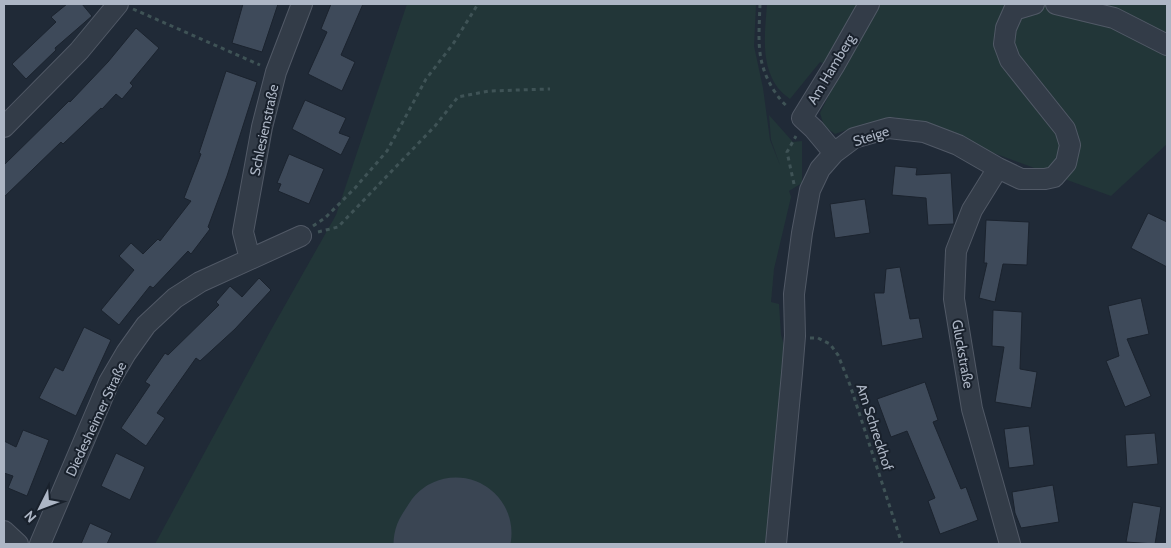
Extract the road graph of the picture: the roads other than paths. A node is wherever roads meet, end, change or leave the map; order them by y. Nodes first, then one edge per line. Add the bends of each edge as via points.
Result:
1 (302, 4) edge
2 (869, 4) edge
3 (1034, 4) edge
4 (1056, 4) edge
5 (123, 5) edge
6 (1167, 45) edge
7 (4, 127) edge
8 (834, 153) junction
9 (998, 168) junction
10 (301, 236) road end
11 (250, 259) junction
12 (4, 531) edge
13 (18, 544) edge
14 (40, 544) edge
15 (776, 544) edge
16 (1010, 544) edge

1 - 11 street, Schlesienstraße via 276,72 262,128 243,232
2 - 8 street, Am Hamberg via 802,118
3 - 9 street, Steige via 1014,10 1006,28 1004,44 1010,60 1065,129 1070,145 1066,162 1054,177 1021,179
4 - 6 street via 1114,18
5 - 7 street
8 - 9 street, Steige via 854,138 889,128 924,132 958,145
8 - 15 street, Steige via 820,169 810,190 802,233 794,294 795,336
9 - 16 street, Gluckstraße via 972,210 956,250 954,299 972,409
10 - 11 street, Diedesheimer Straße
11 - 14 street, Diedesheimer Straße via 191,287 146,325 109,382
12 - 13 street

